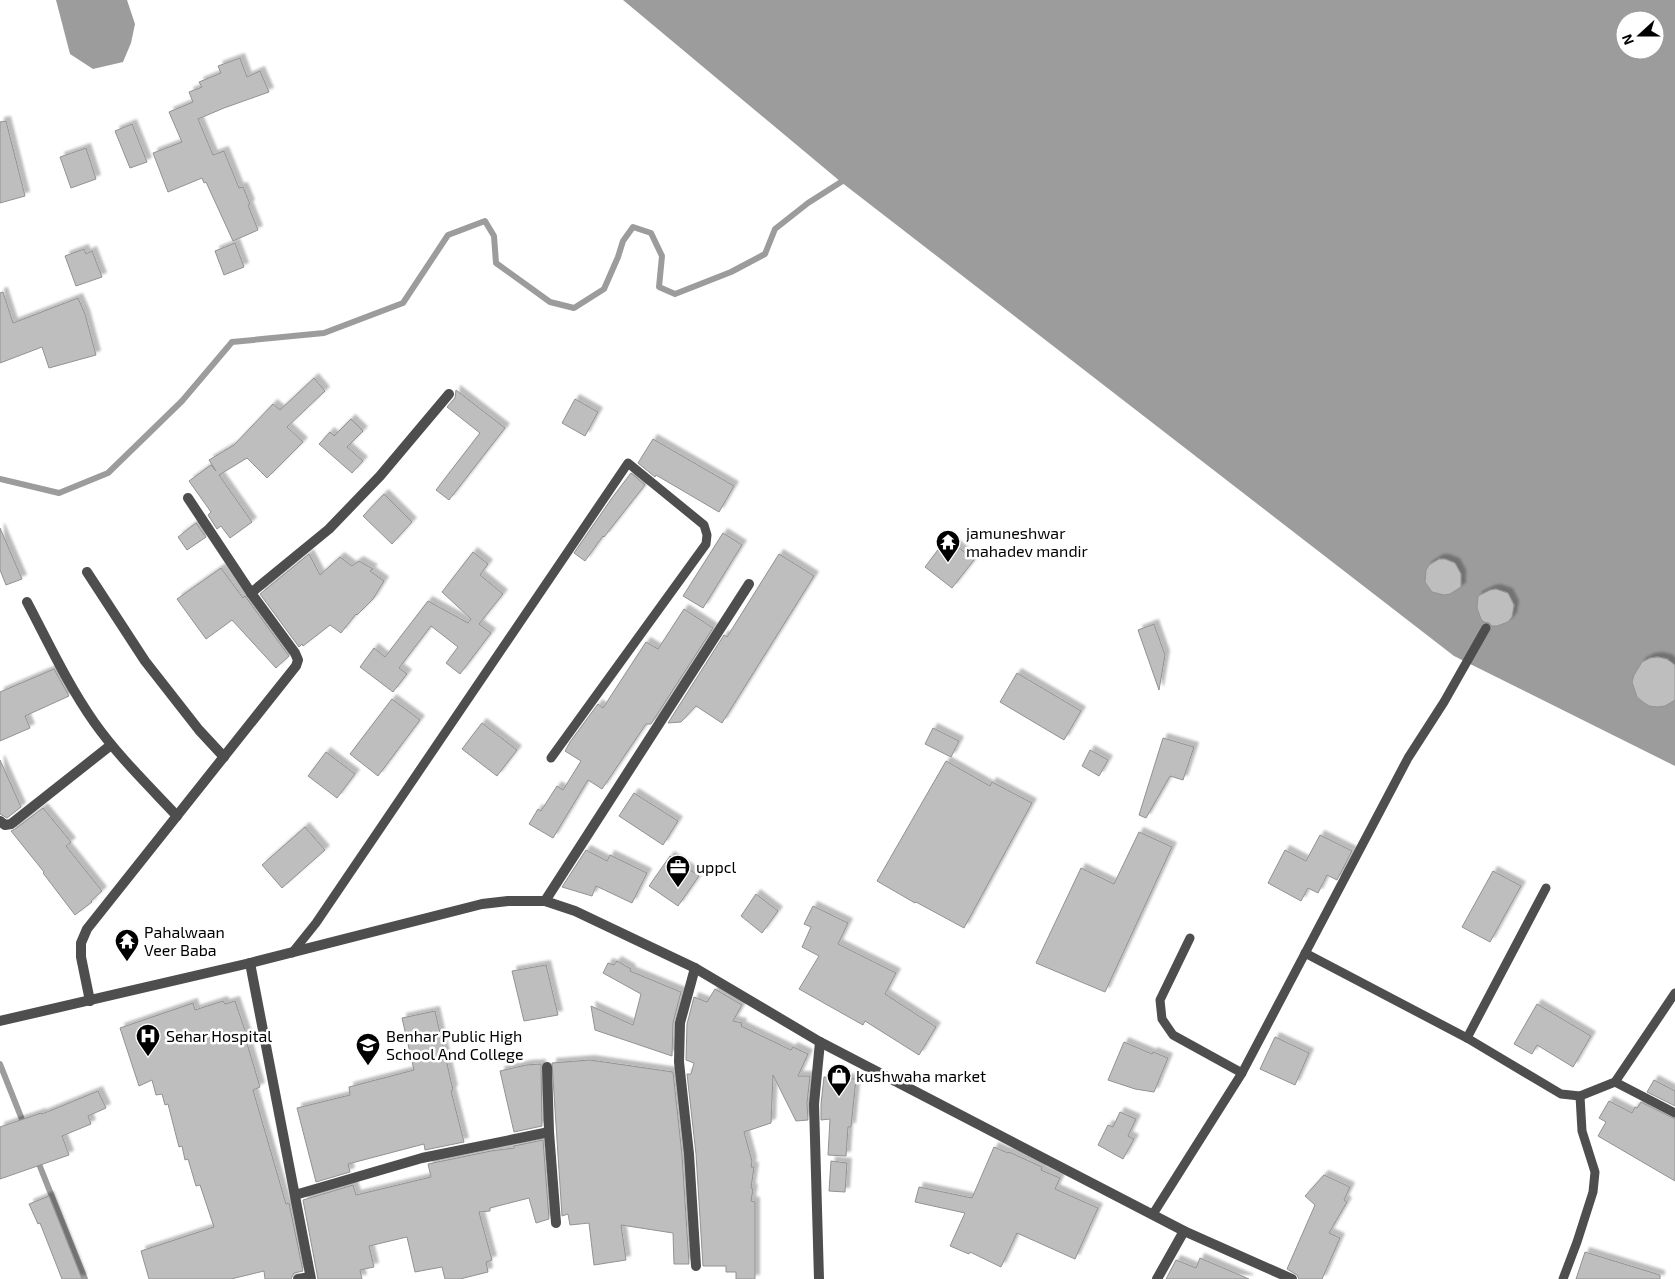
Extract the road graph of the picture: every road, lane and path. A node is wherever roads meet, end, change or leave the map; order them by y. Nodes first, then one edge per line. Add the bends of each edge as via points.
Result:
1 (449, 394) dead end
2 (188, 498) dead end
3 (86, 572) dead end
4 (749, 584) dead end
5 (251, 593) junction
6 (27, 602) dead end
7 (1486, 628) dead end
8 (111, 745) junction
9 (224, 757) junction
10 (551, 758) dead end
11 (177, 816) junction
12 (0, 821) edge
13 (1546, 888) dead end
14 (545, 901) junction
15 (1190, 938) dead end
16 (292, 953) junction
17 (1305, 953) junction
18 (250, 964) junction
19 (695, 968) junction
20 (1675, 993) edge
21 (90, 1001) junction
22 (0, 1021) edge
23 (1467, 1038) junction
24 (820, 1042) junction
25 (547, 1067) dead end
26 (1242, 1073) junction
27 (1615, 1082) junction
28 (1580, 1096) junction
29 (1675, 1113) edge
30 (549, 1132) junction
31 (295, 1195) junction
32 (1152, 1214) junction
33 (556, 1223) dead end
34 (1184, 1231) junction
35 (696, 1266) dead end
36 (311, 1278) edge
37 (298, 1279) edge
38 (819, 1279) edge
39 (1157, 1279) edge
40 (1292, 1279) edge
41 (1563, 1279) edge

1 - 5 street via 380,476 335,522
2 - 5 street
3 - 9 street via 145,661
4 - 14 street
5 - 9 street via 298,660
6 - 8 street via 92,720
7 - 17 lane via 1408,758
8 - 11 street
8 - 12 street via 11,824 4,825
9 - 11 street
10 - 16 lane via 706,544 704,525 628,463 316,923
11 - 21 street via 88,928 81,943 81,957
13 - 23 lane
14 - 16 street via 482,904
14 - 19 street via 575,911
15 - 26 lane via 1160,1000 1162,1018 1173,1035
16 - 18 street
17 - 23 lane
17 - 26 lane
18 - 21 street
18 - 31 street
19 - 24 street
19 - 35 street via 680,1023 678,1062 689,1154
20 - 27 lane
21 - 22 street
23 - 28 lane via 1561,1094
24 - 32 street
24 - 38 street via 814,1104
25 - 30 street
26 - 32 lane
27 - 28 lane
27 - 29 lane
28 - 41 lane via 1582,1131 1595,1172 1593,1192
30 - 31 street via 422,1158
30 - 33 street
31 - 36 street
32 - 34 street
34 - 39 street
34 - 40 street
36 - 37 street

